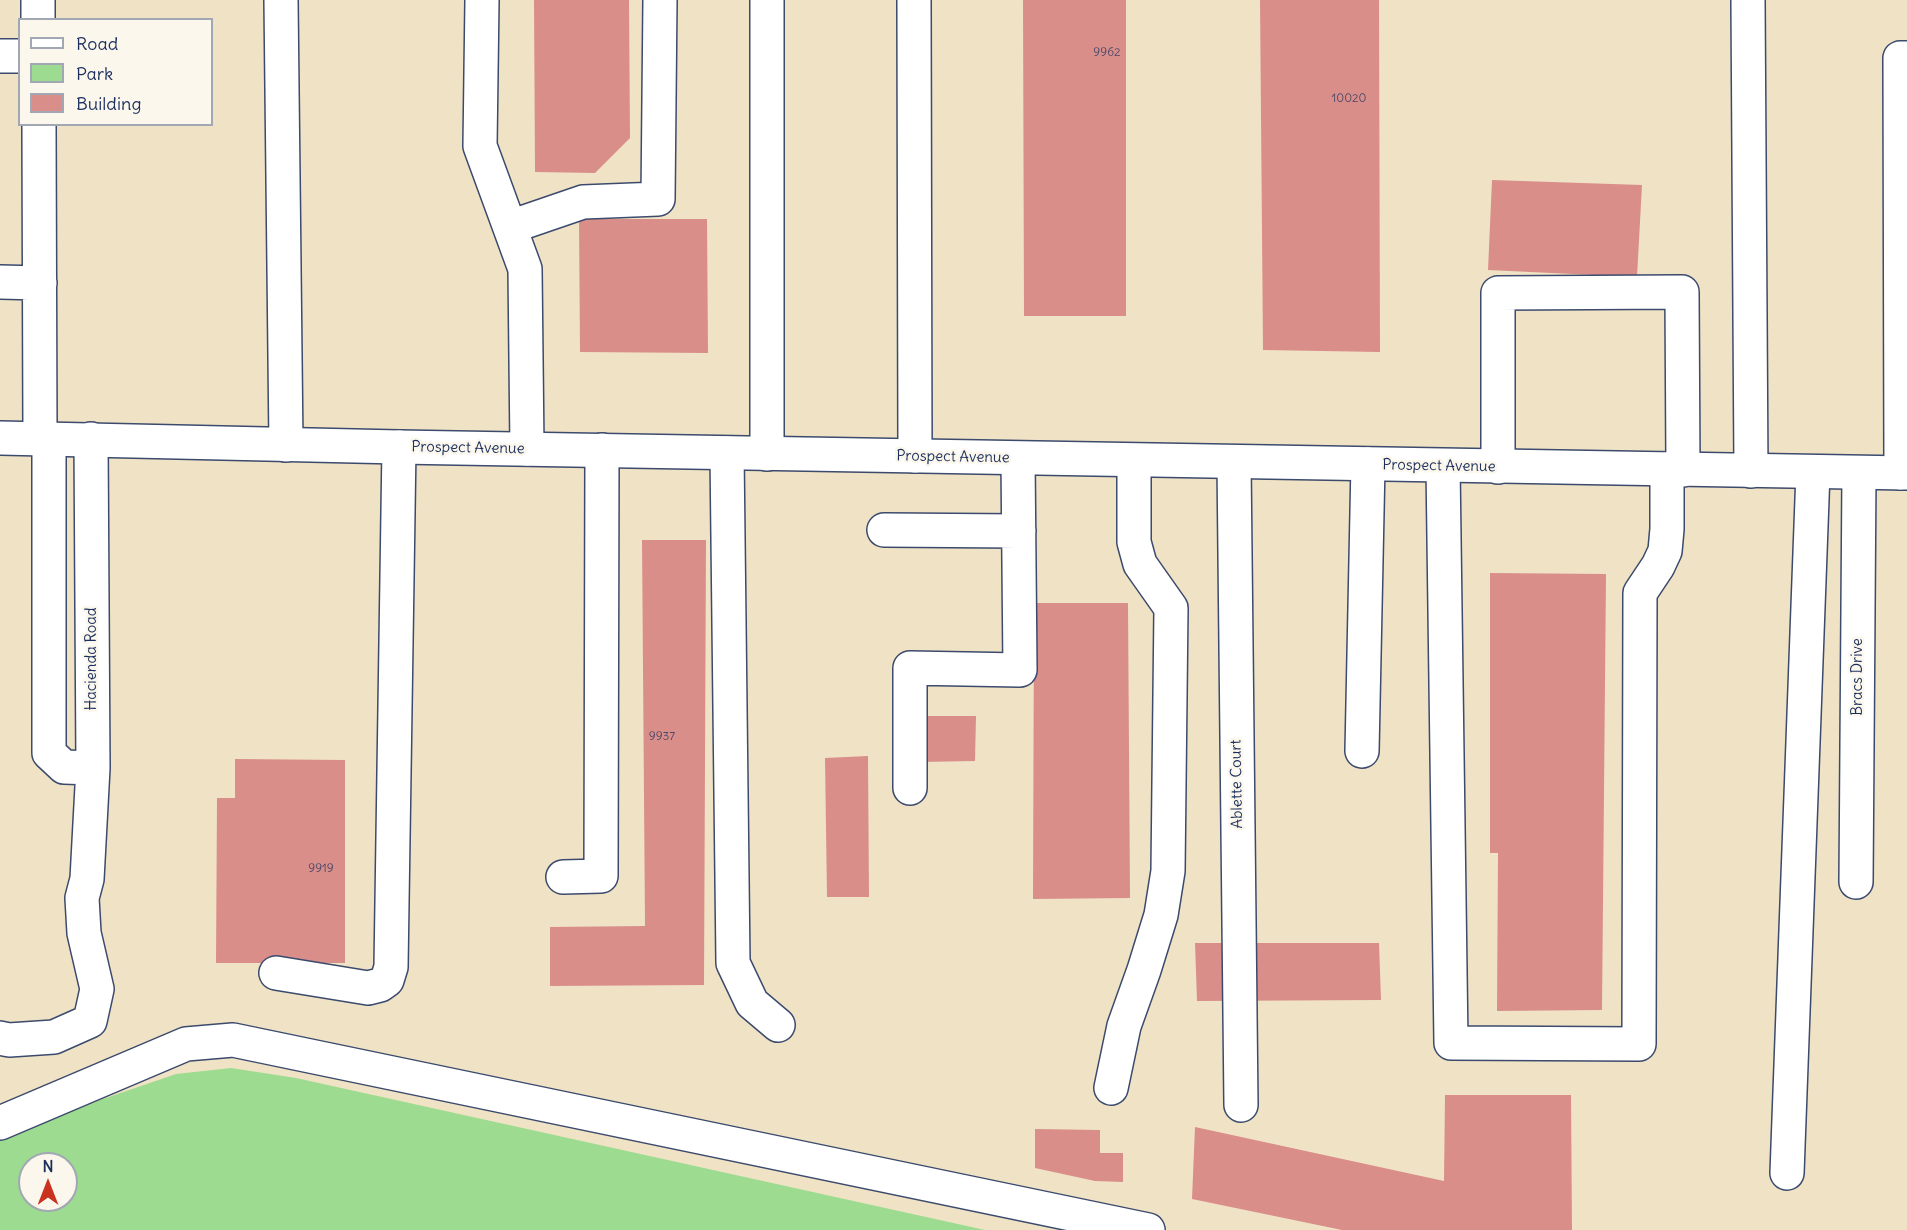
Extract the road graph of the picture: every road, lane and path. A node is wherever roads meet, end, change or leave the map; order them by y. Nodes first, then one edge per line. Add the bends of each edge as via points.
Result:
1 (38, 0) edge
2 (281, 0) edge
3 (482, 0) edge
4 (660, 0) edge
5 (767, 0) edge
6 (914, 0) edge
7 (1748, 0) edge
8 (38, 18) edge
9 (0, 56) edge
10 (18, 56) edge
11 (1907, 58) edge
12 (39, 126) edge
13 (510, 227) junction
14 (0, 282) edge
15 (39, 283) junction
16 (0, 438) edge
17 (44, 438) junction
18 (91, 439) junction
19 (286, 445) junction
20 (399, 447) junction
21 (527, 449) junction
22 (602, 450) junction
23 (727, 453) junction
24 (767, 454) junction
25 (915, 456) junction
26 (1018, 459) junction
27 (1134, 461) junction
28 (1234, 462) junction
29 (1368, 464) junction
30 (1443, 465) junction
31 (1497, 467) junction
32 (1675, 470) junction
33 (1751, 471) junction
34 (1813, 472) junction
35 (1859, 472) junction
36 (1904, 472) edge
37 (884, 531) dead end
38 (1019, 531) junction
39 (1362, 751) dead end
40 (93, 768) junction
41 (910, 788) dead end
42 (562, 877) dead end
43 (1856, 882) dead end
44 (276, 973) dead end
45 (778, 1025) dead end
46 (0, 1038) edge
47 (1111, 1088) dead end
48 (1240, 1105) dead end
49 (0, 1124) edge
50 (1787, 1173) dead end
51 (1148, 1230) edge

1 - 8 main road
2 - 19 main road
3 - 13 main road via 480,146
4 - 13 main road via 658,199 583,202
5 - 24 main road
6 - 25 main road
7 - 33 main road
9 - 10 main road
11 - 36 main road via 1900,58
12 - 15 main road
13 - 21 main road via 525,269
14 - 15 main road
15 - 17 main road
16 - 17 main road, Prospect Avenue
17 - 18 main road, Prospect Avenue
17 - 40 main road via 49,753 64,767
18 - 19 main road, Prospect Avenue
18 - 40 main road, Hacienda Road
19 - 20 main road, Prospect Avenue
20 - 21 main road, Prospect Avenue
20 - 44 main road via 391,967 387,980 368,988
21 - 22 main road, Prospect Avenue
22 - 23 main road, Prospect Avenue
22 - 42 main road via 601,876
23 - 24 main road, Prospect Avenue
23 - 45 main road via 733,963 752,1003
24 - 25 main road, Prospect Avenue
25 - 26 main road, Prospect Avenue
26 - 27 main road, Prospect Avenue
26 - 38 main road
27 - 28 main road, Prospect Avenue
27 - 47 main road via 1134,542 1140,564 1171,608 1168,871 1161,915 1124,1026
28 - 29 main road, Prospect Avenue
28 - 48 main road, Ablette Court
29 - 30 main road, Prospect Avenue
29 - 39 main road
30 - 31 main road, Prospect Avenue
30 - 32 main road via 1451,1043 1639,1044 1640,593 1665,551
31 - 32 main road, Prospect Avenue
31 - 32 main road via 1497,293 1682,292
32 - 33 main road, Prospect Avenue
33 - 34 main road, Prospect Avenue
34 - 35 main road, Prospect Avenue
34 - 50 main road
35 - 36 main road, Prospect Avenue
35 - 43 main road, Bracs Drive
37 - 38 main road
38 - 41 main road via 1020,670 910,668
40 - 46 main road, Hacienda Road via 87,879 82,898 84,933 97,989 90,1021 54,1037
49 - 51 main road via 186,1044 233,1040

